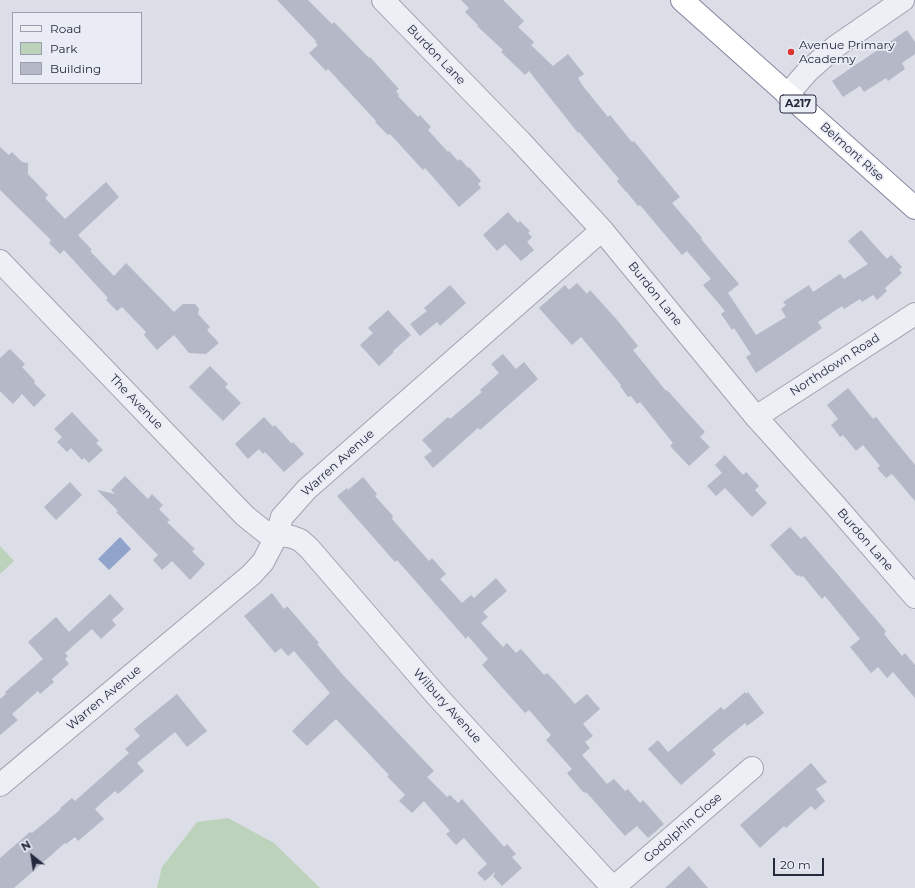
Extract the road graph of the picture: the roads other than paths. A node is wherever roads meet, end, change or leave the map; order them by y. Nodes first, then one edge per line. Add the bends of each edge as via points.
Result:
1 (383, 0) edge
2 (682, 0) edge
3 (903, 0) edge
4 (787, 95) junction
5 (915, 208) edge
6 (602, 230) junction
7 (0, 261) edge
8 (915, 314) edge
9 (756, 417) junction
10 (277, 535) junction
11 (915, 598) edge
12 (752, 768) dead end
13 (0, 785) edge
14 (613, 888) edge

1 - 6 street, Burdon Lane
2 - 4 highway, Belmont Rise / A217
3 - 4 street via 836,47 808,71
4 - 5 highway, Belmont Rise / A217
6 - 9 street, Burdon Lane
6 - 10 street, Warren Avenue via 307,489 282,517
7 - 10 street, The Avenue via 245,516 265,532
8 - 9 street, Northdown Road
9 - 11 street, Burdon Lane via 836,505
10 - 13 street, Warren Avenue via 263,562 251,575
10 - 14 street, Wilbury Avenue via 300,540 309,548 436,695
12 - 14 street, Godolphin Close

